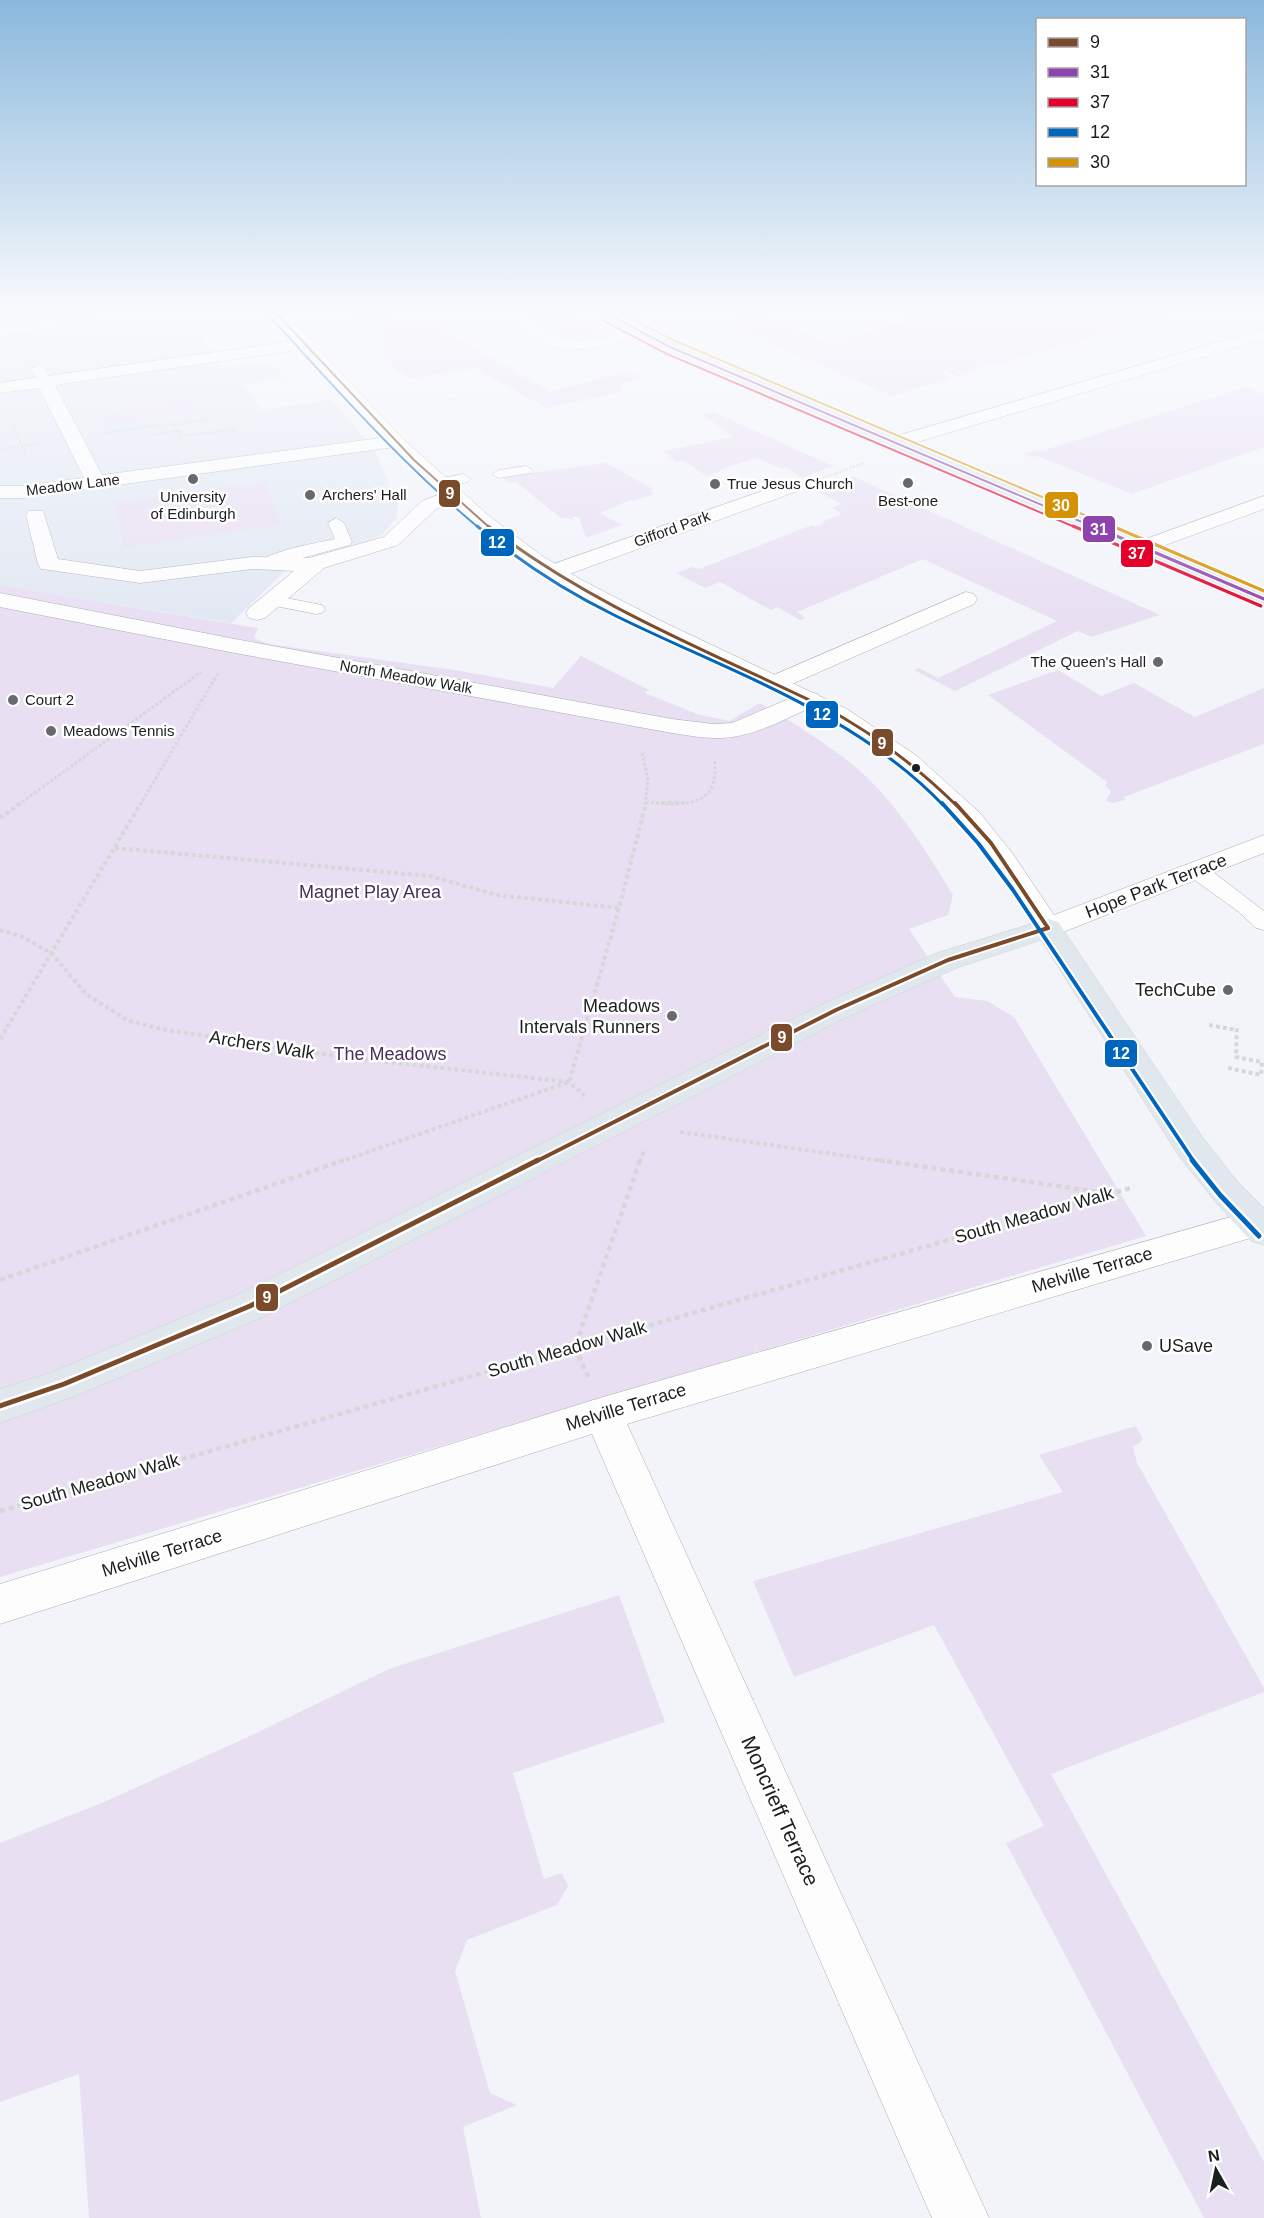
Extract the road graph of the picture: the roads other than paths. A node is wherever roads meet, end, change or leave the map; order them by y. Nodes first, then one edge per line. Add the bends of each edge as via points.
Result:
1 (63, 417) edge
2 (370, 417) edge
3 (837, 417) edge
4 (985, 417) edge
5 (395, 442) junction
6 (897, 442) junction
7 (526, 471) dead end
8 (498, 474) dead end
9 (96, 482) junction
10 (452, 485) junction
11 (791, 487) road end
12 (0, 492) edge
13 (1264, 502) edge
14 (36, 515) dead end
15 (336, 523) dead end
16 (1142, 547) junction
17 (268, 562) junction
18 (313, 565) junction
19 (553, 572) junction
20 (966, 599) dead end
21 (1264, 599) edge
22 (0, 600) edge
23 (264, 607) joint
24 (316, 609) dead end
25 (775, 683) junction
26 (809, 699) junction
27 (1264, 843) edge
28 (1197, 871) junction
29 (1264, 923) edge
30 (1048, 928) junction
31 (1260, 1227) edge
32 (0, 1406) edge
33 (603, 1414) junction
34 (0, 1604) edge
35 (952, 2215) edge

1 - 9 street
2 - 5 street
3 - 6 main road
4 - 6 street
5 - 9 street, Meadow Lane
5 - 10 street
6 - 16 main road
7 - 8 lane
9 - 12 street, Meadow Lane
10 - 18 street via 391,541 327,557
10 - 19 street
11 - 19 street, Gifford Park
13 - 16 street
14 - 17 street via 49,564 210,588 236,565
15 - 17 lane via 344,542
16 - 21 main road
17 - 18 street
18 - 23 street
19 - 25 street via 651,625
20 - 25 street
22 - 26 street, North Meadow Walk via 713,731 748,726
23 - 24 lane
25 - 26 street
26 - 30 street via 884,743 948,796 1003,860
27 - 28 street, Hope Park Terrace
28 - 29 lane
28 - 30 street, Hope Park Terrace
30 - 31 main road via 1191,1148
30 - 32 main road via 948,960 836,1010 250,1306 64,1384
31 - 33 street, Melville Terrace
33 - 34 street, Melville Terrace
33 - 35 street, Moncrieff Terrace

